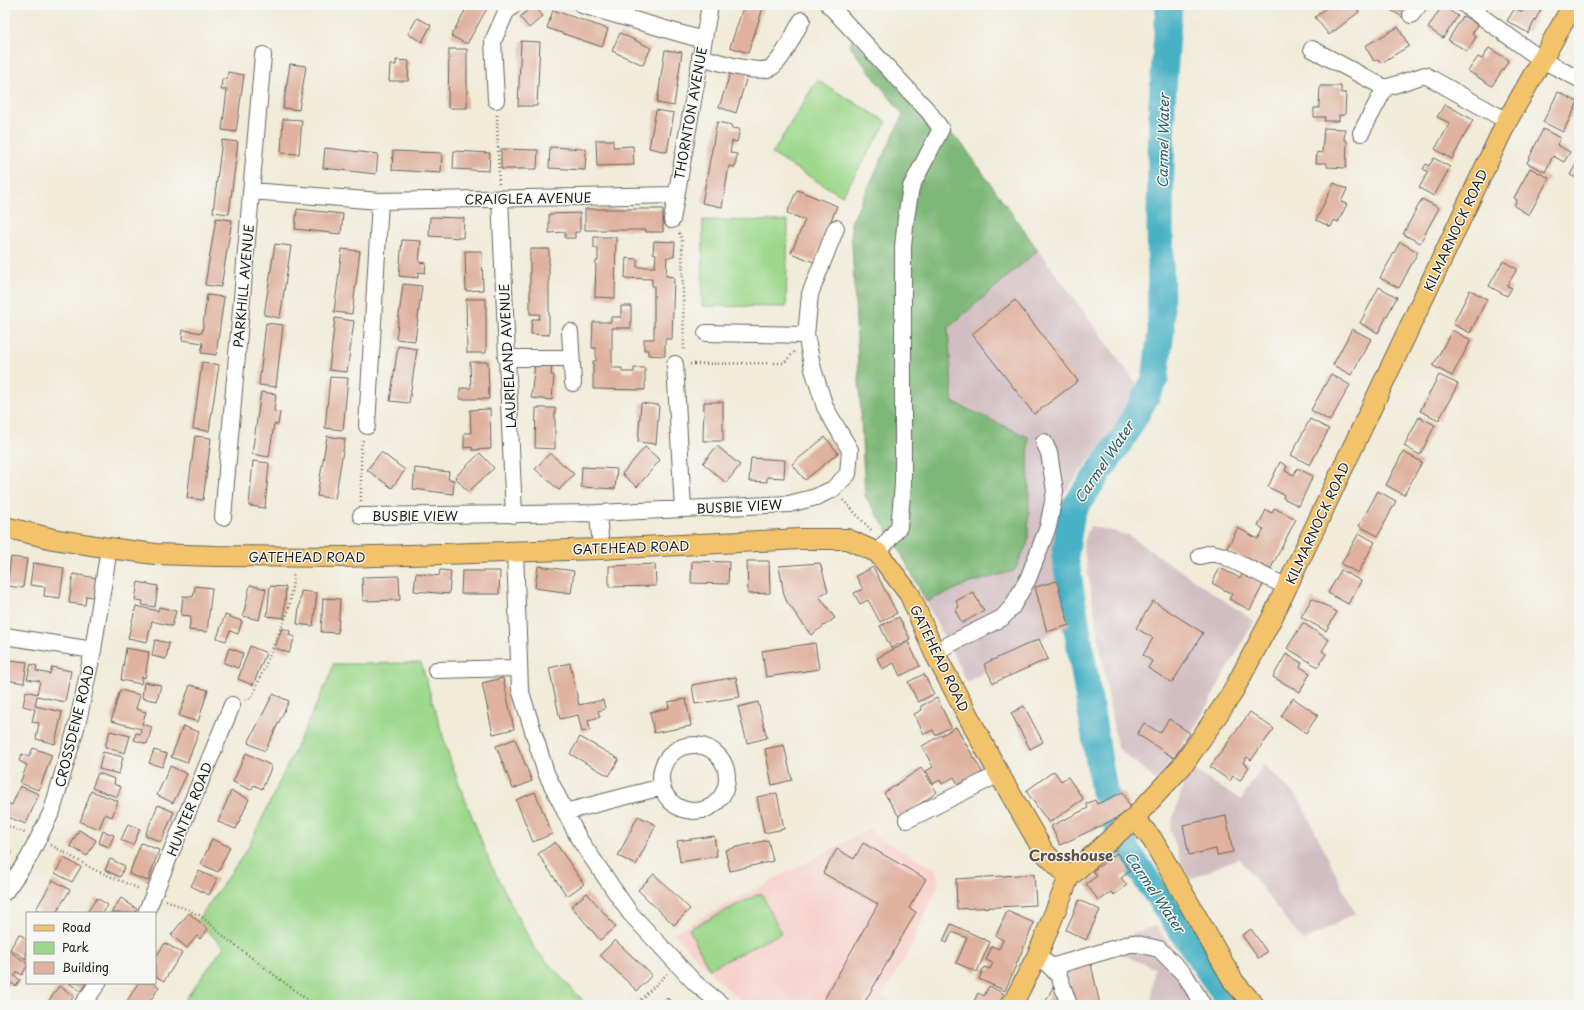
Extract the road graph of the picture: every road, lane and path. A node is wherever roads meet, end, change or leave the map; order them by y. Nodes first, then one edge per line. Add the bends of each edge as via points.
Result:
1 (514, 5) edge
2 (582, 5) edge
3 (710, 5) edge
4 (829, 5) edge
5 (1465, 5) edge
6 (1573, 5) edge
7 (802, 20) dead end
8 (703, 40) junction
9 (1312, 49) dead end
10 (263, 55) dead end
11 (700, 57) junction
12 (1542, 60) junction
13 (1579, 79) edge
14 (1385, 88) junction
15 (496, 100) joint
16 (1507, 121) junction
17 (1361, 133) dead end
18 (251, 191) junction
19 (676, 195) junction
20 (500, 198) junction
21 (380, 202) junction
22 (672, 220) joint
23 (836, 228) dead end
24 (570, 332) dead end
25 (706, 333) dead end
26 (806, 336) junction
27 (506, 358) junction
28 (570, 358) junction
29 (675, 364) junction
30 (573, 383) dead end
31 (367, 426) joint
32 (1044, 442) dead end
33 (833, 489) junction
34 (683, 509) junction
35 (598, 513) junction
36 (514, 515) junction
37 (361, 516) joint
38 (223, 517) dead end
39 (5, 527) edge
40 (109, 548) junction
41 (601, 549) junction
42 (881, 549) junction
43 (515, 551) junction
44 (296, 556) junction
45 (1200, 556) dead end
46 (1287, 587) junction
47 (5, 636) edge
48 (92, 650) junction
49 (934, 652) junction
50 (518, 668) junction
51 (436, 670) dead end
52 (232, 706) joint
53 (998, 774) junction
54 (662, 787) junction
55 (565, 812) junction
56 (1134, 818) junction
57 (907, 820) dead end
58 (1069, 878) junction
59 (5, 892) edge
60 (146, 912) edge
61 (1044, 961) junction
62 (677, 964) junction
63 (97, 984) edge
64 (82, 1005) edge
65 (635, 1005) edge
66 (722, 1005) edge
67 (1012, 1005) edge
68 (1069, 1005) edge
69 (1202, 1005) edge
70 (1254, 1005) edge

1 - 15 street via 506,12 493,41
2 - 8 street
3 - 8 street, THORNTON AVENUE
4 - 42 street via 929,112 941,129 911,187 906,218 903,247 903,485 899,527
5 - 12 street
6 - 12 main road, KILMARNOCK ROAD
7 - 11 street via 785,50 768,69 757,71
8 - 11 street, THORNTON AVENUE
9 - 14 street
10 - 18 street, PARKHILL AVENUE
11 - 19 street, THORNTON AVENUE
12 - 13 street
12 - 16 main road, KILMARNOCK ROAD
14 - 16 street via 1425,75
14 - 17 street
15 - 20 path
16 - 46 main road, KILMARNOCK ROAD
18 - 21 street, CRAIGLEA AVENUE
18 - 38 street, PARKHILL AVENUE
19 - 20 street, CRAIGLEA AVENUE
19 - 22 street, THORNTON AVENUE
20 - 21 street, CRAIGLEA AVENUE
20 - 27 street, LAURIELAND AVENUE
21 - 31 street
22 - 29 path via 682,240 684,354
23 - 26 street, BUSBIE VIEW via 810,294
24 - 28 street
25 - 26 street
26 - 29 path via 784,363
26 - 33 street, BUSBIE VIEW via 825,407 850,450 848,474
27 - 28 street
27 - 36 street, LAURIELAND AVENUE
28 - 30 street
29 - 34 street
31 - 37 path via 361,449
32 - 49 street via 1055,491 1048,527 1028,579 1012,607 1002,618
33 - 34 street, BUSBIE VIEW via 816,497 789,504
33 - 42 path
34 - 35 street, BUSBIE VIEW
35 - 36 street, BUSBIE VIEW
35 - 41 street
36 - 37 street, BUSBIE VIEW
39 - 40 main road, GATEHEAD ROAD via 52,539
40 - 44 main road, GATEHEAD ROAD via 155,554
40 - 48 street, CROSSDENE ROAD
41 - 42 main road, GATEHEAD ROAD via 847,539
41 - 43 main road, GATEHEAD ROAD
42 - 49 main road, GATEHEAD ROAD via 910,595
43 - 44 main road, GATEHEAD ROAD via 344,557
43 - 50 street
44 - 52 path via 289,609 252,697
45 - 46 street via 1212,553 1224,556
46 - 56 main road, KILMARNOCK ROAD via 1232,695 1183,765
47 - 48 street
48 - 59 street, CROSSDENE ROAD via 78,721 52,811 28,859
49 - 53 main road, GATEHEAD ROAD
50 - 51 street
50 - 55 street via 520,689 546,773
52 - 60 street, HUNTER ROAD
53 - 57 street
53 - 58 main road, GATEHEAD ROAD via 1044,852
54 - 54 street via 660,776 667,758 676,750 691,744 713,750 725,765 728,780 725,792 718,802 701,811 680,809 671,802
54 - 55 street
55 - 62 street via 579,838 630,913
56 - 58 main road, KILMARNOCK ROAD
56 - 70 main road via 1152,839 1234,982
58 - 61 main road, KILMARNOCK ROAD
61 - 67 main road, KILMARNOCK ROAD
61 - 68 street via 1059,976
61 - 69 street via 1133,943 1159,949 1185,975
62 - 65 path
62 - 66 street via 694,983
63 - 64 street

